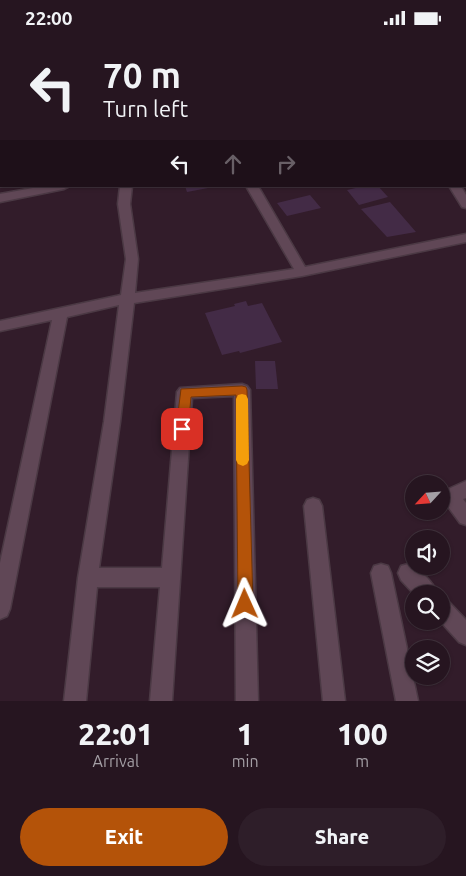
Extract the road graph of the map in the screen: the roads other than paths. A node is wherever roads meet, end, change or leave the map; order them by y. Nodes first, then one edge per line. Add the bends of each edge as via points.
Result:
1 (58, 187) edge
2 (126, 187) edge
3 (253, 187) edge
4 (456, 187) edge
5 (0, 197) edge
6 (465, 199) edge
7 (466, 238) edge
8 (302, 272) junction
9 (126, 299) junction
10 (61, 312) junction
11 (0, 326) edge
12 (466, 489) edge
13 (313, 506) dead end
14 (466, 517) edge
15 (381, 573) dead end
16 (410, 575) edge
17 (170, 577) junction
18 (88, 579) junction
19 (3, 582) edge
20 (419, 585) edge
21 (0, 609) edge
22 (450, 618) edge
23 (466, 635) edge
24 (75, 701) edge
25 (161, 701) edge
26 (247, 701) edge
27 (334, 701) edge
28 (407, 701) edge

1 - 5 street
2 - 9 street via 124,204 132,259
3 - 8 street
4 - 6 street
7 - 8 street
8 - 9 street
9 - 10 street
9 - 18 street via 112,422
10 - 11 street
10 - 19 street
12 - 14 street via 450,497
13 - 27 street
15 - 28 street
16 - 20 street
17 - 18 street
17 - 25 street
17 - 26 street via 185,392 242,390
18 - 24 street
19 - 21 street
22 - 23 street

